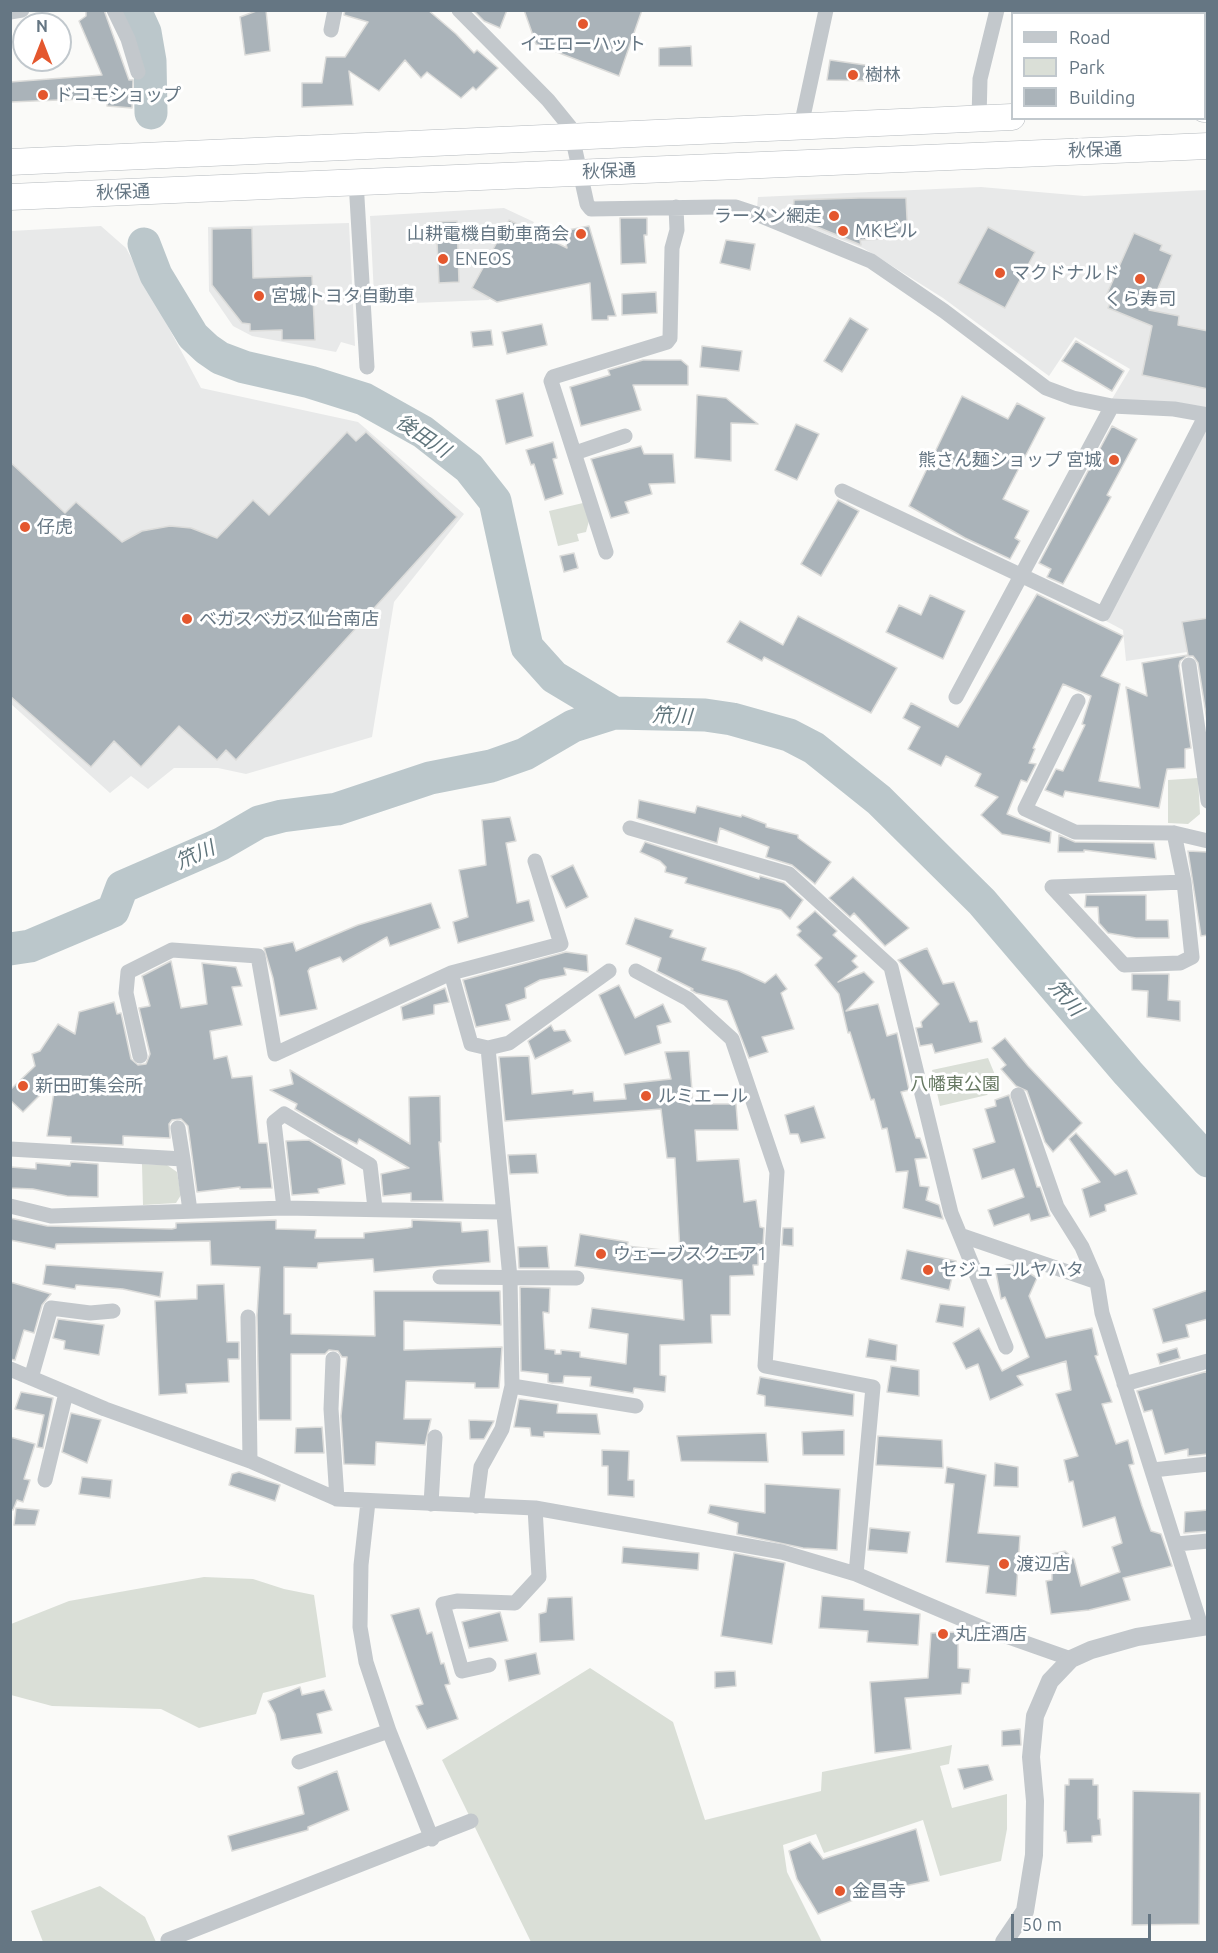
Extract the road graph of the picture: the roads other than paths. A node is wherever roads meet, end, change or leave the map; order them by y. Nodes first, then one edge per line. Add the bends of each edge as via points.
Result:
1 (22, 10) edge
2 (114, 10) edge
3 (335, 10) edge
4 (826, 10) edge
5 (997, 10) edge
6 (461, 11) edge
7 (10, 12) edge
8 (331, 30) dead end
9 (138, 72) dead end
10 (1011, 117) edge
11 (979, 119) junction
12 (801, 126) junction
13 (573, 136) junction
14 (1208, 146) edge
15 (10, 162) edge
16 (581, 172) junction
17 (356, 181) junction
18 (10, 197) edge
19 (676, 207) junction
20 (367, 368) dead end
21 (1112, 406) junction
22 (1207, 415) edge
23 (625, 436) dead end
24 (575, 453) junction
25 (842, 491) dead end
26 (606, 552) dead end
27 (1019, 577) junction
28 (1189, 665) dead end
29 (956, 697) dead end
30 (1078, 701) dead end
31 (1208, 801) edge
32 (630, 828) dead end
33 (1174, 833) junction
34 (1208, 841) edge
35 (535, 861) dead end
36 (1184, 882) junction
37 (609, 971) dead end
38 (636, 971) dead end
39 (451, 973) junction
40 (488, 1048) junction
41 (140, 1056) dead end
42 (1018, 1095) dead end
43 (178, 1128) dead end
44 (10, 1149) edge
45 (183, 1159) junction
46 (10, 1206) edge
47 (284, 1208) junction
48 (375, 1208) junction
49 (190, 1212) junction
50 (502, 1212) junction
51 (960, 1235) junction
52 (440, 1277) dead end
53 (510, 1278) junction
54 (577, 1278) dead end
55 (1097, 1282) junction
56 (113, 1311) dead end
57 (248, 1317) dead end
58 (1006, 1347) dead end
59 (333, 1359) dead end
60 (1208, 1361) edge
61 (10, 1369) edge
62 (31, 1378) junction
63 (1124, 1384) junction
64 (512, 1386) junction
65 (66, 1393) junction
66 (636, 1406) dead end
67 (435, 1437) dead end
68 (250, 1461) junction
69 (1208, 1464) edge
70 (1153, 1470) junction
71 (45, 1480) dead end
72 (337, 1499) junction
73 (368, 1502) junction
74 (432, 1504) junction
75 (476, 1506) junction
76 (535, 1508) junction
77 (1208, 1541) edge
78 (1177, 1544) junction
79 (856, 1574) junction
80 (1204, 1626) edge
81 (1071, 1659) junction
82 (489, 1665) dead end
83 (389, 1731) junction
84 (299, 1762) dead end
85 (471, 1821) dead end
86 (432, 1839) junction
87 (168, 1940) dead end
88 (1004, 1942) edge

1 - 7 street
2 - 9 street
3 - 8 street
4 - 12 street
5 - 11 street via 980,79
6 - 13 street via 560,112
10 - 11 highway, 秋保通
11 - 12 highway, 秋保通
12 - 13 highway, 秋保通
13 - 15 highway, 秋保通
13 - 16 street
14 - 16 highway, 秋保通
16 - 17 highway, 秋保通
16 - 19 street via 586,204 591,209
17 - 18 highway, 秋保通
17 - 20 street
19 - 21 street via 736,207 870,261 944,310 1046,388
19 - 24 street via 670,338 553,377 551,381
21 - 22 street
21 - 27 street
22 - 27 street via 1103,614
23 - 24 street
24 - 26 street
25 - 27 street
27 - 29 street
28 - 31 street
30 - 33 street via 1025,809 1075,832
32 - 51 street via 789,873 891,967 951,1213
33 - 34 street
33 - 36 street
35 - 39 street via 561,944
36 - 36 street via 1192,957 1180,963 1124,965 1052,887
37 - 40 street via 509,1043
38 - 79 street via 688,999 732,1039 777,1172 765,1366 873,1387
39 - 40 street via 471,1044
39 - 41 street via 275,1054 258,956 172,950 128,972 126,993
40 - 50 street
42 - 55 street via 1057,1207 1082,1247
43 - 45 street
44 - 45 street
45 - 49 street
46 - 49 street via 51,1215
47 - 48 street
47 - 48 street via 273,1122 284,1114 370,1165
47 - 49 street
48 - 50 street
50 - 53 street
51 - 55 street
51 - 58 street
52 - 53 street
53 - 54 street
53 - 64 street
55 - 63 street via 1102,1313
56 - 62 street via 90,1313 51,1308
57 - 68 street
59 - 72 street via 331,1409
60 - 63 street
61 - 62 street
62 - 65 street
63 - 70 street
64 - 66 street
64 - 75 street via 502,1429 481,1467
65 - 68 street
65 - 71 street
67 - 74 street
68 - 72 street
69 - 70 street
70 - 78 street
72 - 73 street
73 - 74 street
73 - 83 street via 360,1627 366,1662
74 - 75 street
75 - 76 street
76 - 79 street via 782,1552
76 - 82 street via 539,1577 515,1603 443,1604 462,1671
77 - 78 street
78 - 80 street
79 - 81 street via 983,1628
80 - 81 street via 1137,1637
81 - 88 street via 1050,1681 1035,1716 1031,1757 1034,1855 1025,1911
83 - 84 street
83 - 86 street
85 - 86 street
86 - 87 street

